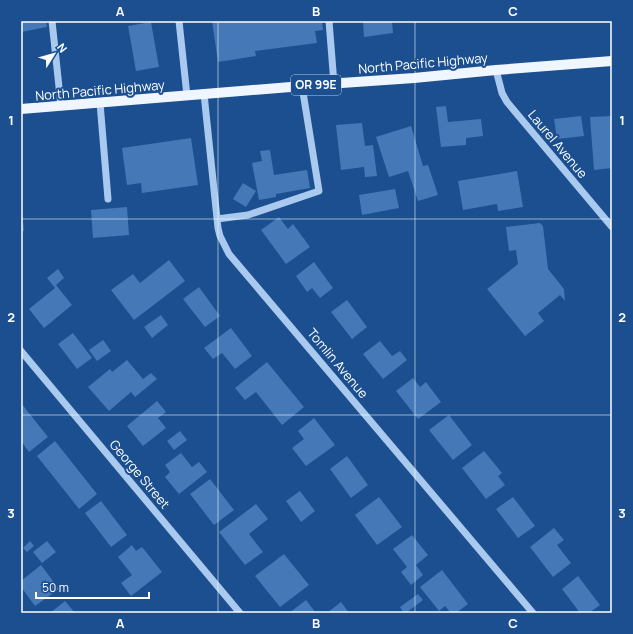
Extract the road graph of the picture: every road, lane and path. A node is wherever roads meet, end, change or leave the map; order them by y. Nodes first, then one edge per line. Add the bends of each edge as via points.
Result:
1 (52, 21) edge
2 (179, 21) edge
3 (329, 21) edge
4 (612, 61) edge
5 (496, 70) junction
6 (334, 84) junction
7 (302, 86) junction
8 (204, 94) junction
9 (187, 96) junction
10 (100, 103) junction
11 (61, 106) junction
12 (21, 109) edge
13 (108, 199) dead end
14 (217, 218) junction
15 (612, 227) edge
16 (21, 351) edge
17 (240, 613) edge
18 (533, 613) edge

1 - 11 street
2 - 9 street
3 - 6 street
4 - 5 main road, North Pacific Highway / OR 99E
5 - 6 main road, North Pacific Highway / OR 99E
5 - 15 street, Laurel Avenue via 507,102
6 - 7 main road, North Pacific Highway / OR 99E
7 - 8 main road, North Pacific Highway / OR 99E
7 - 14 street via 319,191 248,215
8 - 9 main road, North Pacific Highway / OR 99E
8 - 14 street, Tomlin Avenue
9 - 10 main road, North Pacific Highway / OR 99E
10 - 11 main road, North Pacific Highway / OR 99E
10 - 13 street
11 - 12 main road, North Pacific Highway / OR 99E
14 - 18 street, Tomlin Avenue via 220,236 229,254
16 - 17 street, George Street

